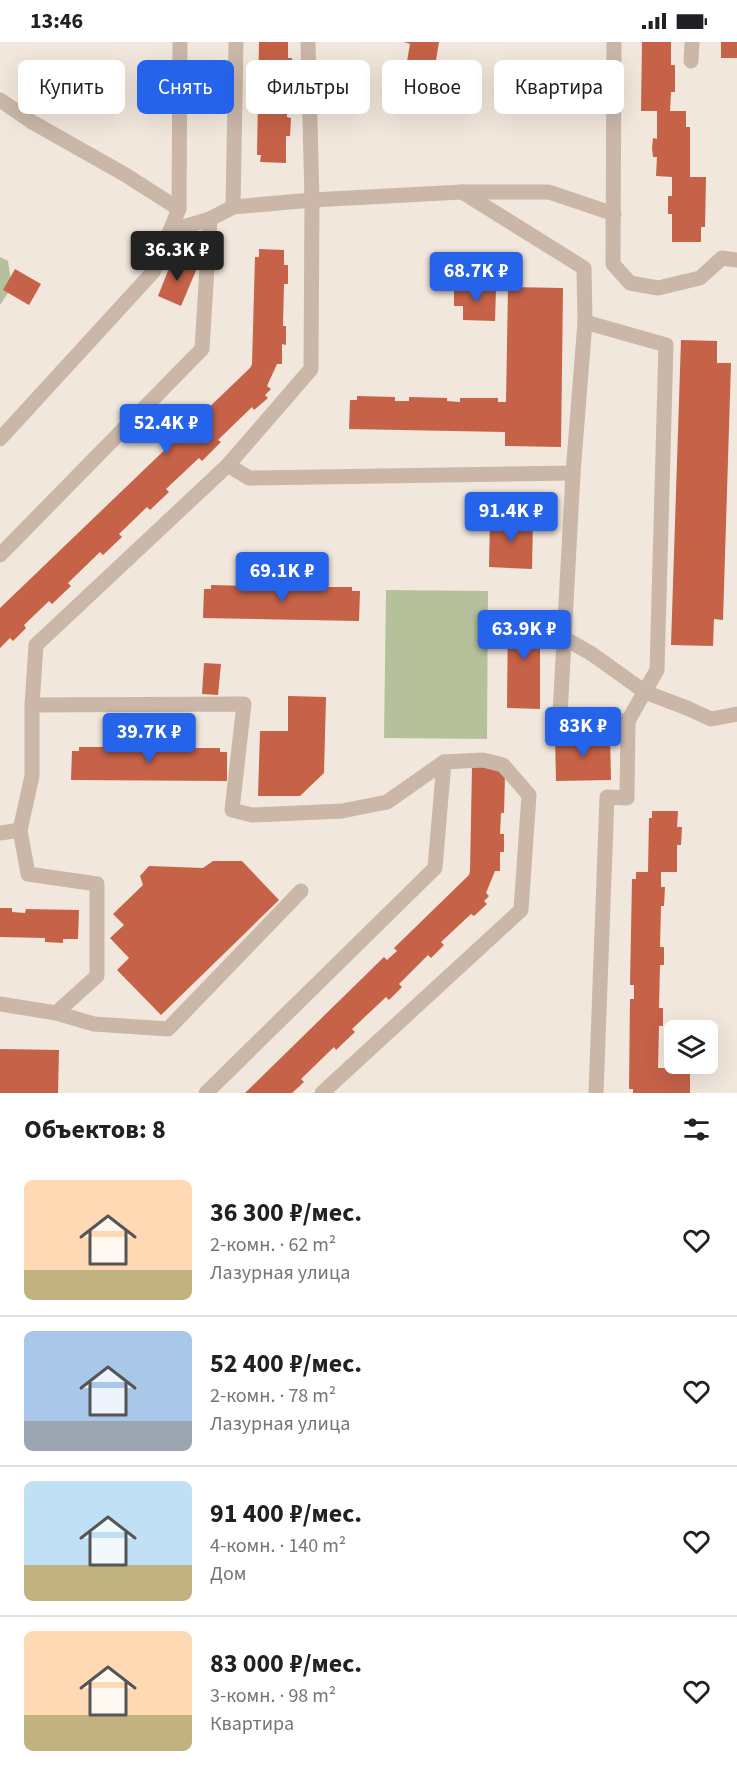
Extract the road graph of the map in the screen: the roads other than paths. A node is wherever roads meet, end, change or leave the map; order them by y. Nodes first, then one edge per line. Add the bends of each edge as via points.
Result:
1 (180, 42) edge
2 (236, 42) edge
3 (308, 42) edge
4 (614, 42) edge
5 (692, 42) edge
6 (691, 61) dead end
7 (0, 100) edge
8 (462, 192) junction
9 (312, 200) junction
10 (233, 207) junction
11 (179, 209) junction
12 (614, 214) junction
13 (210, 219) junction
14 (170, 231) junction
15 (737, 260) edge
16 (585, 322) junction
17 (0, 439) edge
18 (228, 465) junction
19 (573, 473) junction
20 (0, 555) edge
21 (564, 638) junction
22 (645, 692) junction
23 (32, 705) junction
24 (737, 714) edge
25 (628, 721) junction
26 (444, 762) junction
27 (20, 830) junction
28 (0, 833) edge
29 (301, 891) dead end
30 (0, 1004) edge
31 (56, 1013) junction
32 (206, 1093) edge
33 (322, 1093) edge
34 (596, 1093) edge

1 - 11 street
2 - 10 street
3 - 9 street
4 - 12 street
5 - 6 street
7 - 11 street
8 - 9 street
8 - 12 street via 549,192
8 - 16 street via 584,268
9 - 10 street
9 - 18 street via 311,369
10 - 13 street
11 - 14 street
12 - 15 street via 613,264 630,283 658,288 700,278 722,258
13 - 14 street
13 - 20 street via 202,350
14 - 17 street via 153,272
16 - 19 street
16 - 22 street via 666,345 657,670
18 - 19 street via 249,478
18 - 23 street via 36,645
19 - 21 street
21 - 22 street
21 - 25 street via 562,718
22 - 24 street via 711,719
22 - 25 street
23 - 26 street via 244,704 232,810 252,815 342,811 387,802
23 - 27 street via 32,776
25 - 34 street via 627,798 607,797
26 - 32 street via 435,868
26 - 33 street via 483,760 503,765 529,795 521,910
27 - 28 street
27 - 31 street via 28,874 97,884 97,976
29 - 31 street via 168,1029 94,1024
30 - 31 street

